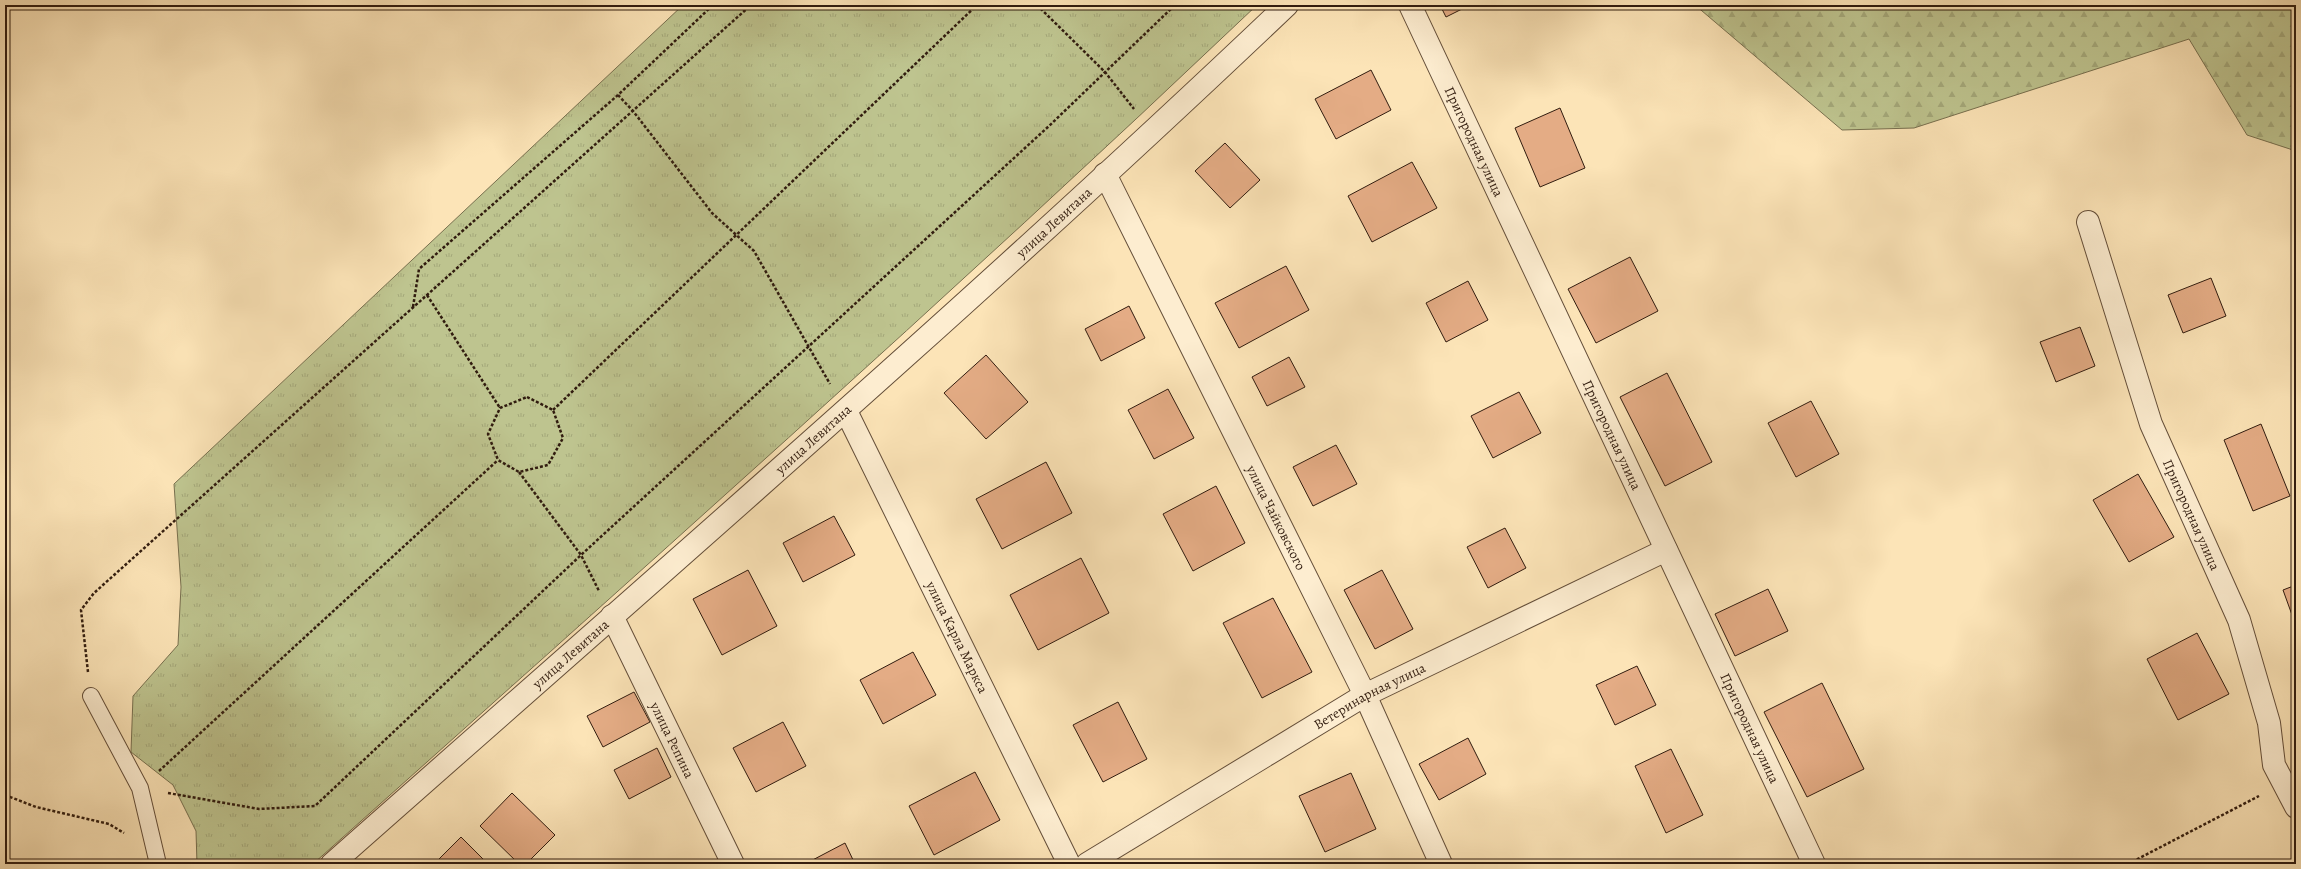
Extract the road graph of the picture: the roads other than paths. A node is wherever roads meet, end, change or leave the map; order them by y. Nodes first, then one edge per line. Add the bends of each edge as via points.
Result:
1 (1287, 5) edge
2 (1410, 5) edge
3 (1105, 174) junction
4 (2088, 222) dead end
5 (846, 411) junction
6 (1666, 550) junction
7 (612, 616) junction
8 (1365, 695) junction
9 (91, 696) road end
10 (2296, 807) edge
11 (158, 864) edge
12 (332, 864) edge
13 (733, 864) edge
14 (1069, 864) edge
15 (1087, 864) edge
16 (1441, 864) edge
17 (1814, 864) edge

1 - 3 street, улица Левитана via 1153,133
2 - 6 street, Пригородная улица
3 - 5 street, улица Левитана
3 - 8 street, улица Чайковского
4 - 10 street, Пригородная улица via 2151,424 2239,620 2270,723 2274,765
5 - 7 street, улица Левитана
5 - 14 street, улица Карла Маркса
6 - 8 street, Ветеринарная улица
6 - 17 street, Пригородная улица
7 - 12 street, улица Левитана
7 - 13 street, улица Репина
8 - 15 street, Ветеринарная улица
8 - 16 street, улица Чайковского
9 - 11 lane via 140,788

